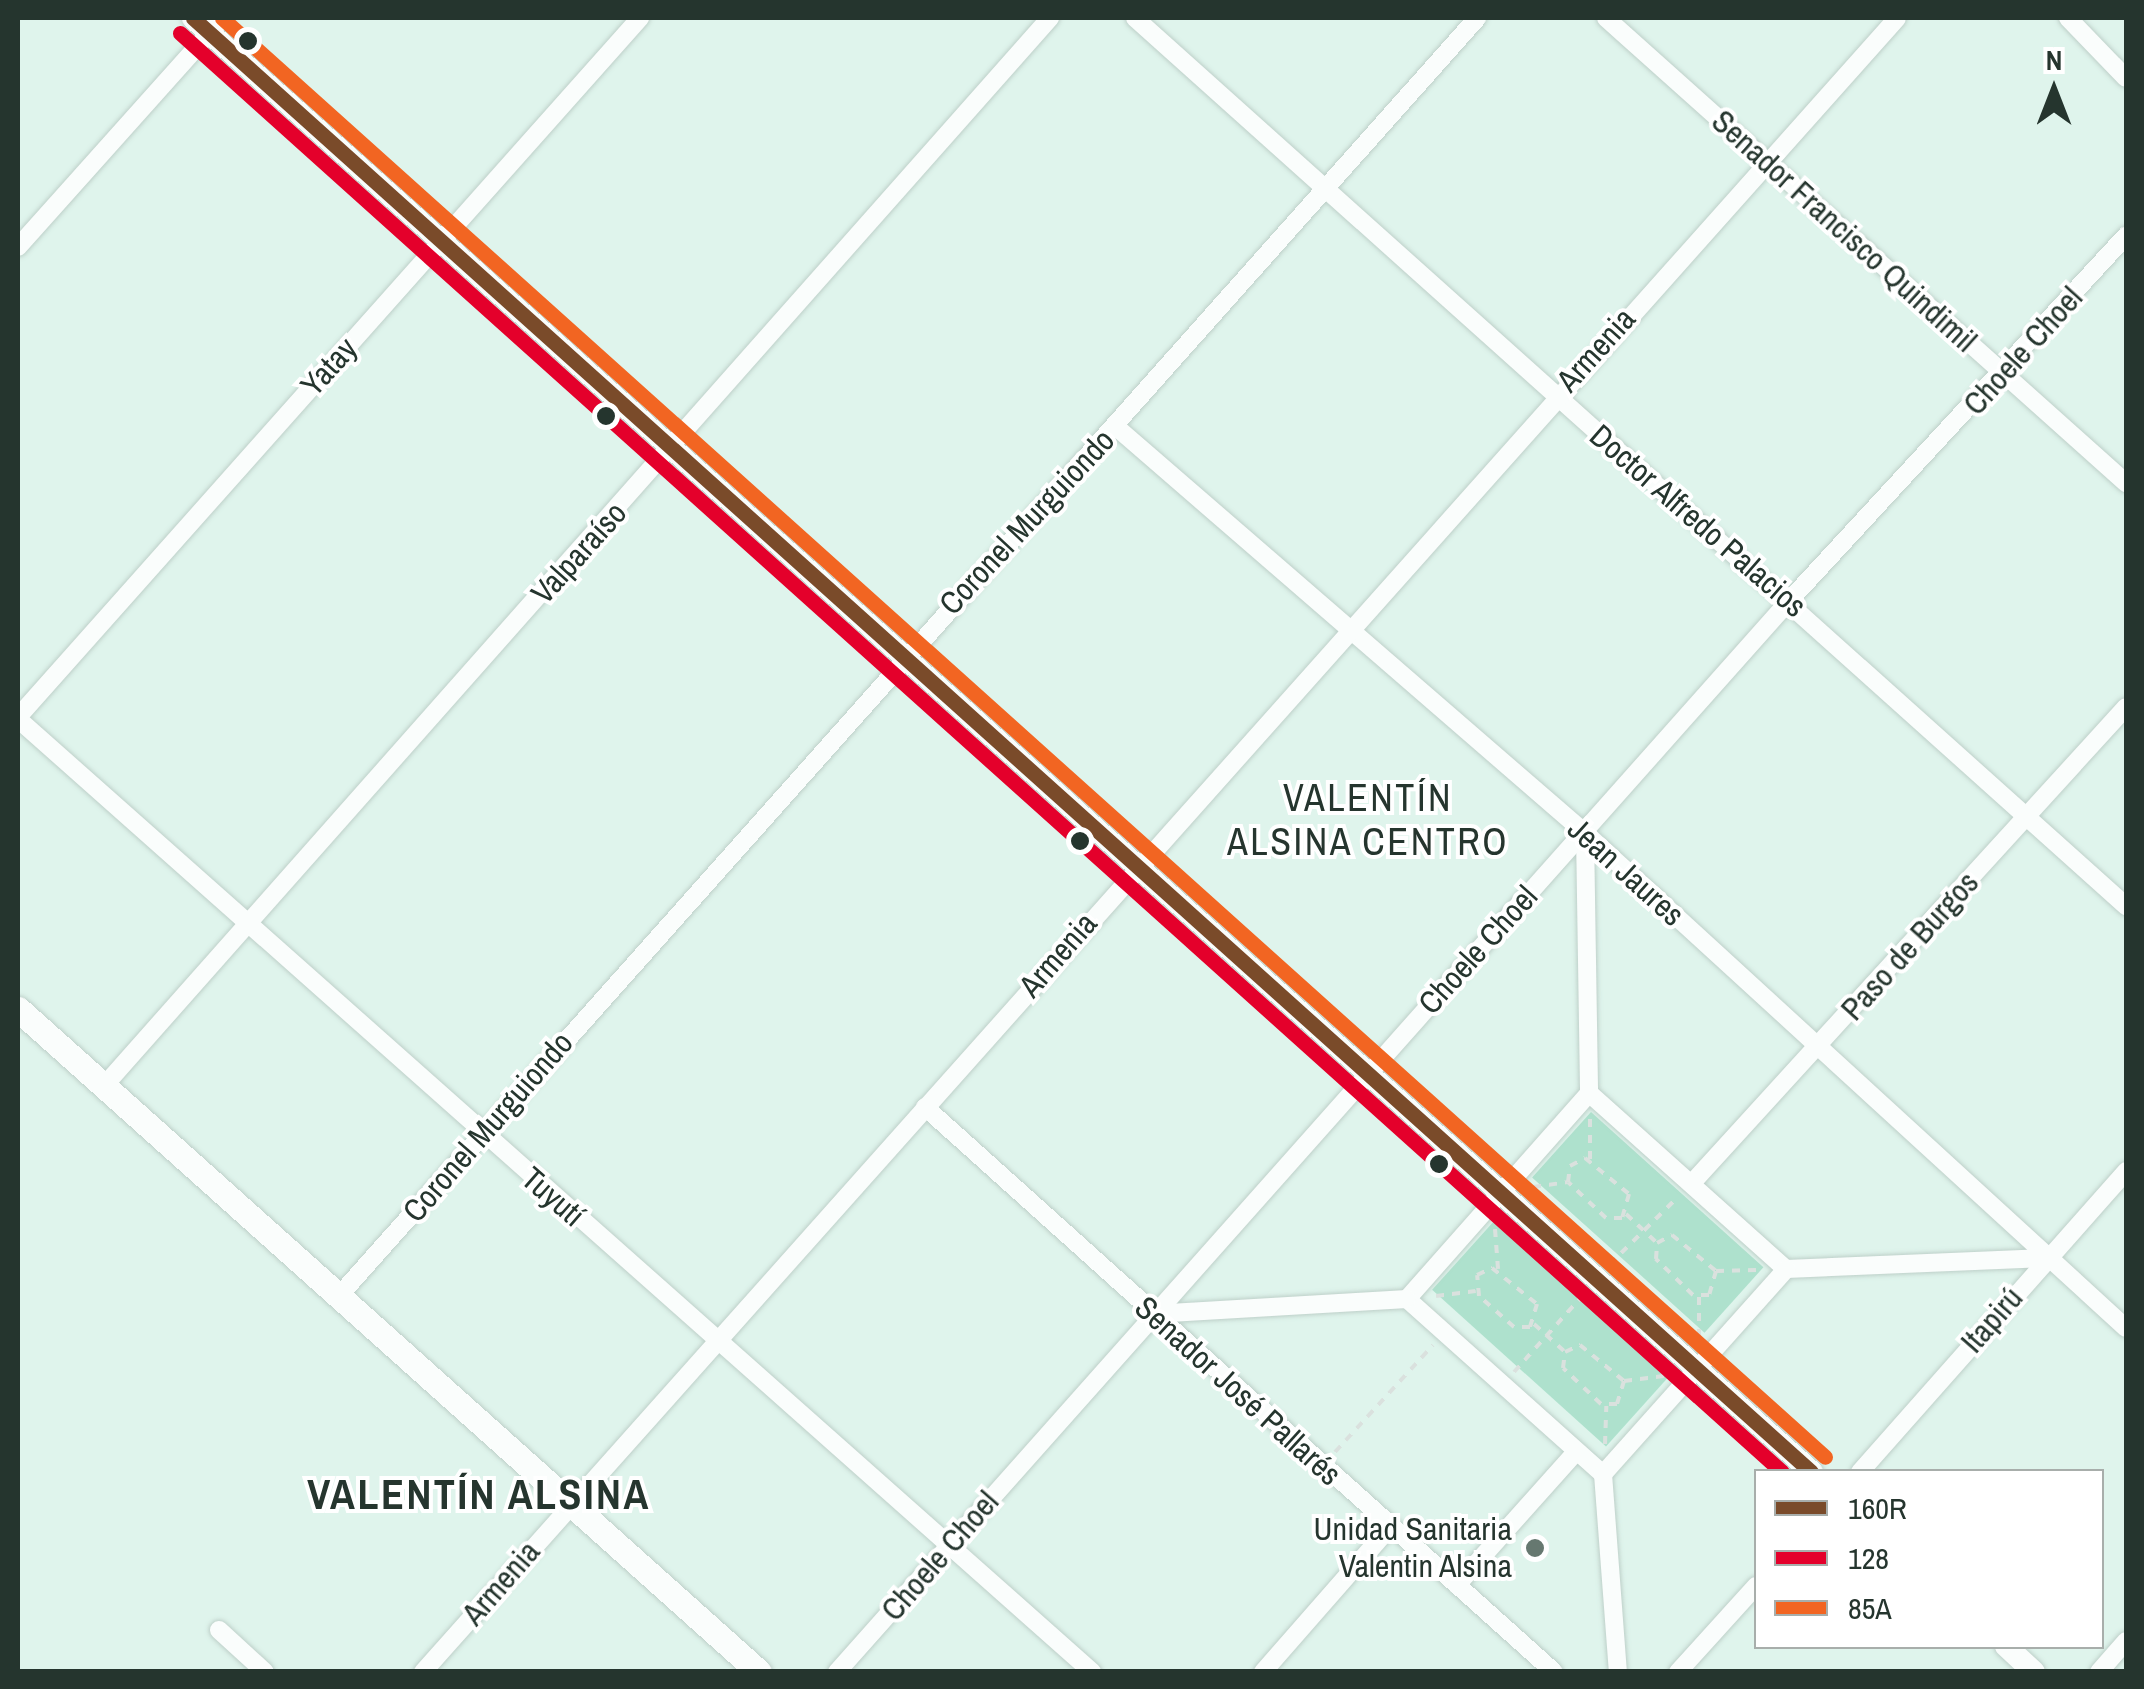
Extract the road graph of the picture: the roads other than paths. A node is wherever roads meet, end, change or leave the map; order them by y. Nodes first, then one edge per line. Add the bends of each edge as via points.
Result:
1 (640, 18) edge
2 (1050, 18) edge
3 (1135, 18) edge
4 (1477, 18) edge
5 (1606, 18) edge
6 (1897, 18) edge
7 (2068, 18) edge
8 (208, 22) edge
9 (2126, 78) edge
10 (1767, 162) junction
11 (1327, 190) junction
12 (2126, 236) edge
13 (442, 240) junction
14 (18, 247) edge
15 (2005, 374) junction
16 (1554, 396) junction
17 (1116, 426) junction
18 (673, 448) junction
19 (2126, 483) edge
20 (1789, 601) junction
21 (1350, 628) junction
22 (903, 656) junction
23 (2126, 707) edge
24 (18, 718) edge
25 (2028, 818) junction
26 (1584, 833) junction
27 (1139, 863) junction
28 (2126, 906) edge
29 (247, 924) junction
30 (18, 1009) edge
31 (1817, 1048) junction
32 (1368, 1072) junction
33 (104, 1086) junction
34 (1590, 1092) junction
35 (925, 1108) junction
36 (482, 1134) junction
37 (2126, 1171) edge
38 (1692, 1184) junction
39 (1497, 1196) junction
40 (2046, 1258) junction
41 (1786, 1269) junction
42 (338, 1296) junction
43 (1407, 1298) junction
44 (1153, 1314) junction
45 (2126, 1328) edge
46 (718, 1341) junction
47 (1700, 1371) junction
48 (1575, 1454) junction
49 (1809, 1469) edge
50 (1863, 1469) edge
51 (1604, 1474) junction
52 (572, 1503) junction
53 (1390, 1527) junction
54 (950, 1544) junction
55 (1457, 1585) junction
56 (1754, 1588) edge
57 (218, 1630) dead end
58 (2126, 1641) edge
59 (2009, 1649) edge
60 (265, 1672) edge
61 (422, 1672) edge
62 (759, 1672) edge
63 (838, 1672) edge
64 (1092, 1672) edge
65 (1263, 1672) edge
66 (1554, 1672) edge
67 (1618, 1672) edge
68 (1678, 1672) edge
69 (2034, 1672) edge
70 (2099, 1672) edge

1 - 13 street, Yatay
2 - 18 street, Valparaíso
3 - 11 street, Doctor Alfredo Palacios
4 - 11 street, Coronel Murguiondo
5 - 10 street, Senador Francisco Quindimil
6 - 10 street, Armenia
7 - 9 street
8 - 13 street
8 - 14 street
10 - 15 street, Senador Francisco Quindimil
10 - 16 street, Armenia
11 - 16 street, Doctor Alfredo Palacios
11 - 17 street, Coronel Murguiondo
12 - 15 street, Choele Choel
13 - 18 street
13 - 24 street, Yatay
15 - 19 street, Senador Francisco Quindimil
15 - 20 street, Choele Choel
16 - 20 street, Doctor Alfredo Palacios
16 - 21 street, Armenia
17 - 21 street, Jean Jaures
17 - 22 street, Coronel Murguiondo
18 - 22 street
18 - 29 street, Valparaíso
20 - 25 street, Doctor Alfredo Palacios
20 - 26 street, Choele Choel
21 - 26 street, Jean Jaures
21 - 27 street, Armenia
22 - 27 street
22 - 36 street, Coronel Murguiondo
23 - 25 street, Paso de Burgos
24 - 29 street, Tuyutí
25 - 28 street, Doctor Alfredo Palacios
25 - 31 street, Paso de Burgos
26 - 31 street, Jean Jaures
26 - 32 street, Choele Choel
26 - 34 street
27 - 32 street
27 - 35 street, Armenia
29 - 33 street, Valparaíso
29 - 36 street, Tuyutí
30 - 33 main road
31 - 38 street, Paso de Burgos
31 - 40 street, Jean Jaures
32 - 39 street
32 - 44 street, Choele Choel
33 - 42 main road
34 - 38 street
34 - 39 street
35 - 44 street, Senador José Pallarés
35 - 46 street, Armenia
36 - 42 street, Coronel Murguiondo
36 - 46 street, Tuyutí
37 - 40 street, Itapirú
38 - 41 street
39 - 43 street
39 - 47 street
40 - 41 street
40 - 45 street, Jean Jaures
40 - 50 street, Itapirú
41 - 47 street
42 - 52 main road
43 - 44 street
43 - 48 street
44 - 53 street, Senador José Pallarés
44 - 54 street, Choele Choel
46 - 52 street, Armenia
46 - 54 street, Tuyutí
47 - 49 street
47 - 51 street
48 - 51 street
48 - 55 street
51 - 67 street
52 - 61 street, Armenia
52 - 62 main road
53 - 55 street, Senador José Pallarés
53 - 65 street
54 - 63 street, Choele Choel
54 - 64 street, Tuyutí
55 - 66 street, Senador José Pallarés
56 - 68 street
57 - 60 street
58 - 70 street
59 - 69 street

